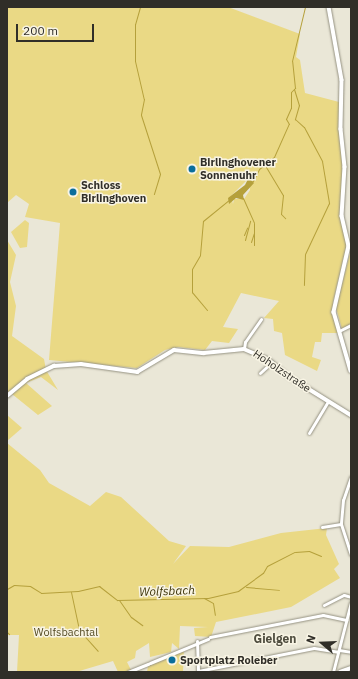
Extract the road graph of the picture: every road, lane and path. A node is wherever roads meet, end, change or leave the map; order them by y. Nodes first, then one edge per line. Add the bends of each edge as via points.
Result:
1 (329, 7) edge
2 (261, 319) dead end
3 (351, 326) edge
4 (339, 331) junction
5 (244, 349) junction
6 (272, 362) junction
7 (351, 371) edge
8 (260, 373) dead end
9 (7, 396) edge
10 (328, 401) junction
11 (351, 414) edge
12 (309, 432) dead end
13 (351, 477) edge
14 (341, 524) junction
15 (322, 527) dead end
16 (351, 554) edge
17 (351, 597) edge
18 (351, 602) edge
19 (324, 605) dead end
20 (346, 620) junction
21 (197, 641) junction
22 (339, 651) junction
23 (351, 652) edge
24 (334, 666) junction
25 (351, 668) edge
26 (128, 672) edge
27 (198, 672) edge
28 (333, 672) edge
29 (341, 672) edge

1 - 4 street via 342,80 341,129 345,167 342,216 349,246 334,306
2 - 5 street via 244,342
3 - 4 street
4 - 7 street
5 - 6 street, Hoholzstraße
5 - 9 street, Hoholzstraße via 169,352 137,372 81,364 48,368 27,378
6 - 8 street
6 - 10 street, Hoholzstraße via 288,376
10 - 11 street, Hoholzstraße
10 - 12 street
13 - 14 street via 343,500
14 - 15 street
14 - 16 street
17 - 19 street via 344,596
18 - 20 street
20 - 21 street via 323,615
20 - 22 street
21 - 26 street
21 - 27 street
22 - 23 street
22 - 24 street
22 - 27 street via 314,648
24 - 28 street
24 - 29 street
25 - 29 main road

